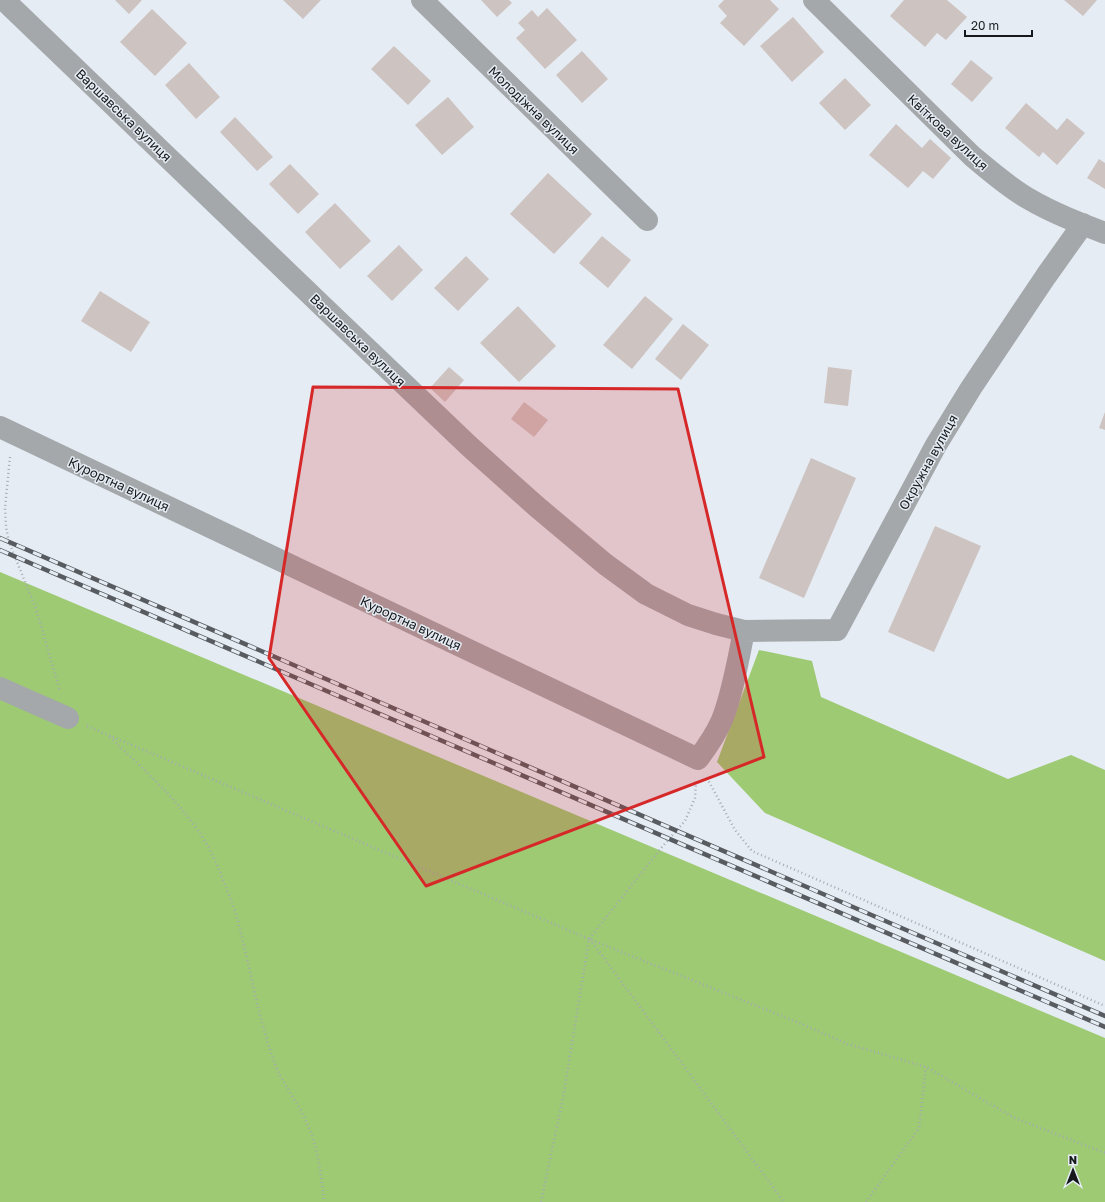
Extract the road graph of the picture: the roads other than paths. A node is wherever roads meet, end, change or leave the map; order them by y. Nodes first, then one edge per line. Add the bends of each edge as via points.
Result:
1 (4, 0) edge
2 (422, 0) edge
3 (814, 0) edge
4 (647, 220) dead end
5 (1083, 224) junction
6 (1105, 233) edge
7 (5, 430) edge
8 (744, 631) junction
9 (0, 688) edge
10 (68, 718) road end

1 - 8 street, Варшавська вулиця via 469,446 536,506 605,564 646,594 688,615
2 - 4 street, Молодіжна вулиця
3 - 5 street, Квіткова вулиця via 972,156 999,179 1029,199
5 - 6 street, Квіткова вулиця
5 - 8 street, Окружна вулиця via 971,388 936,445 837,630
7 - 8 street, Курортна вулиця via 698,759 722,720
9 - 10 street

